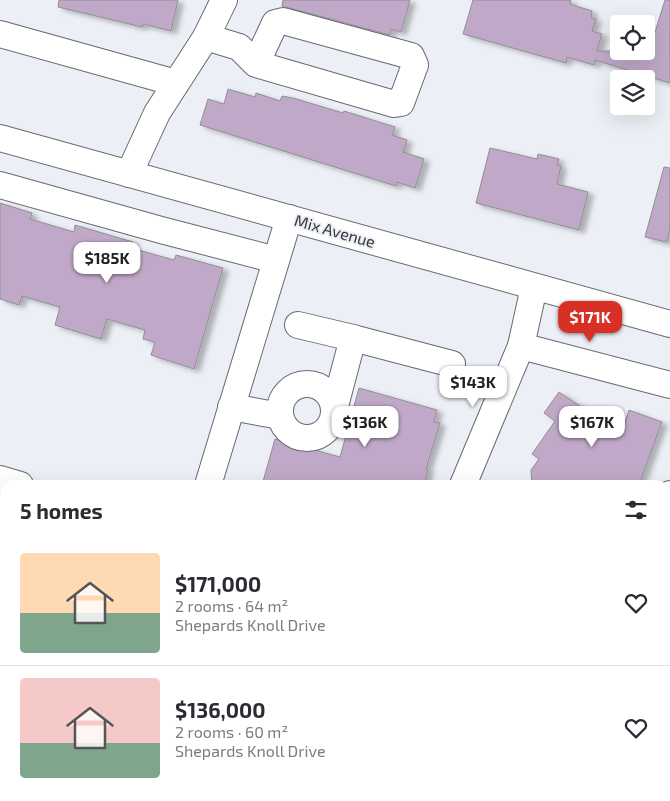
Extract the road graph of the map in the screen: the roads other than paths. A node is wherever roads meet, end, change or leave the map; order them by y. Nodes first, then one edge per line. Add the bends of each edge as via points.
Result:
1 (224, 0) edge
2 (0, 34) edge
3 (206, 37) junction
4 (256, 64) junction
5 (176, 83) junction
6 (0, 138) edge
7 (129, 174) junction
8 (0, 185) edge
9 (289, 218) junction
10 (276, 260) junction
11 (534, 287) junction
12 (298, 324) dead end
13 (670, 324) edge
14 (353, 338) junction
15 (521, 346) junction
16 (452, 364) dead end
17 (670, 385) edge
18 (231, 407) junction
19 (334, 410) junction
20 (280, 416) junction
21 (209, 480) edge
22 (465, 480) edge

1 - 3 street
2 - 5 street
3 - 4 street via 239,47
3 - 5 street
4 - 4 street via 394,104 401,102 415,65 410,56 283,21 275,23
5 - 7 street via 157,114
6 - 7 street, Mix Avenue
7 - 9 street, Mix Avenue
8 - 10 street
9 - 10 street
9 - 11 street, Mix Avenue
10 - 18 street
11 - 13 street, Mix Avenue
11 - 15 street
12 - 14 street
14 - 16 street
14 - 19 street
15 - 17 street
15 - 22 street
18 - 20 street
18 - 21 street
19 - 20 street via 329,427 322,434 305,439 289,432
19 - 20 street via 328,393 312,384 303,384 295,386 282,398

